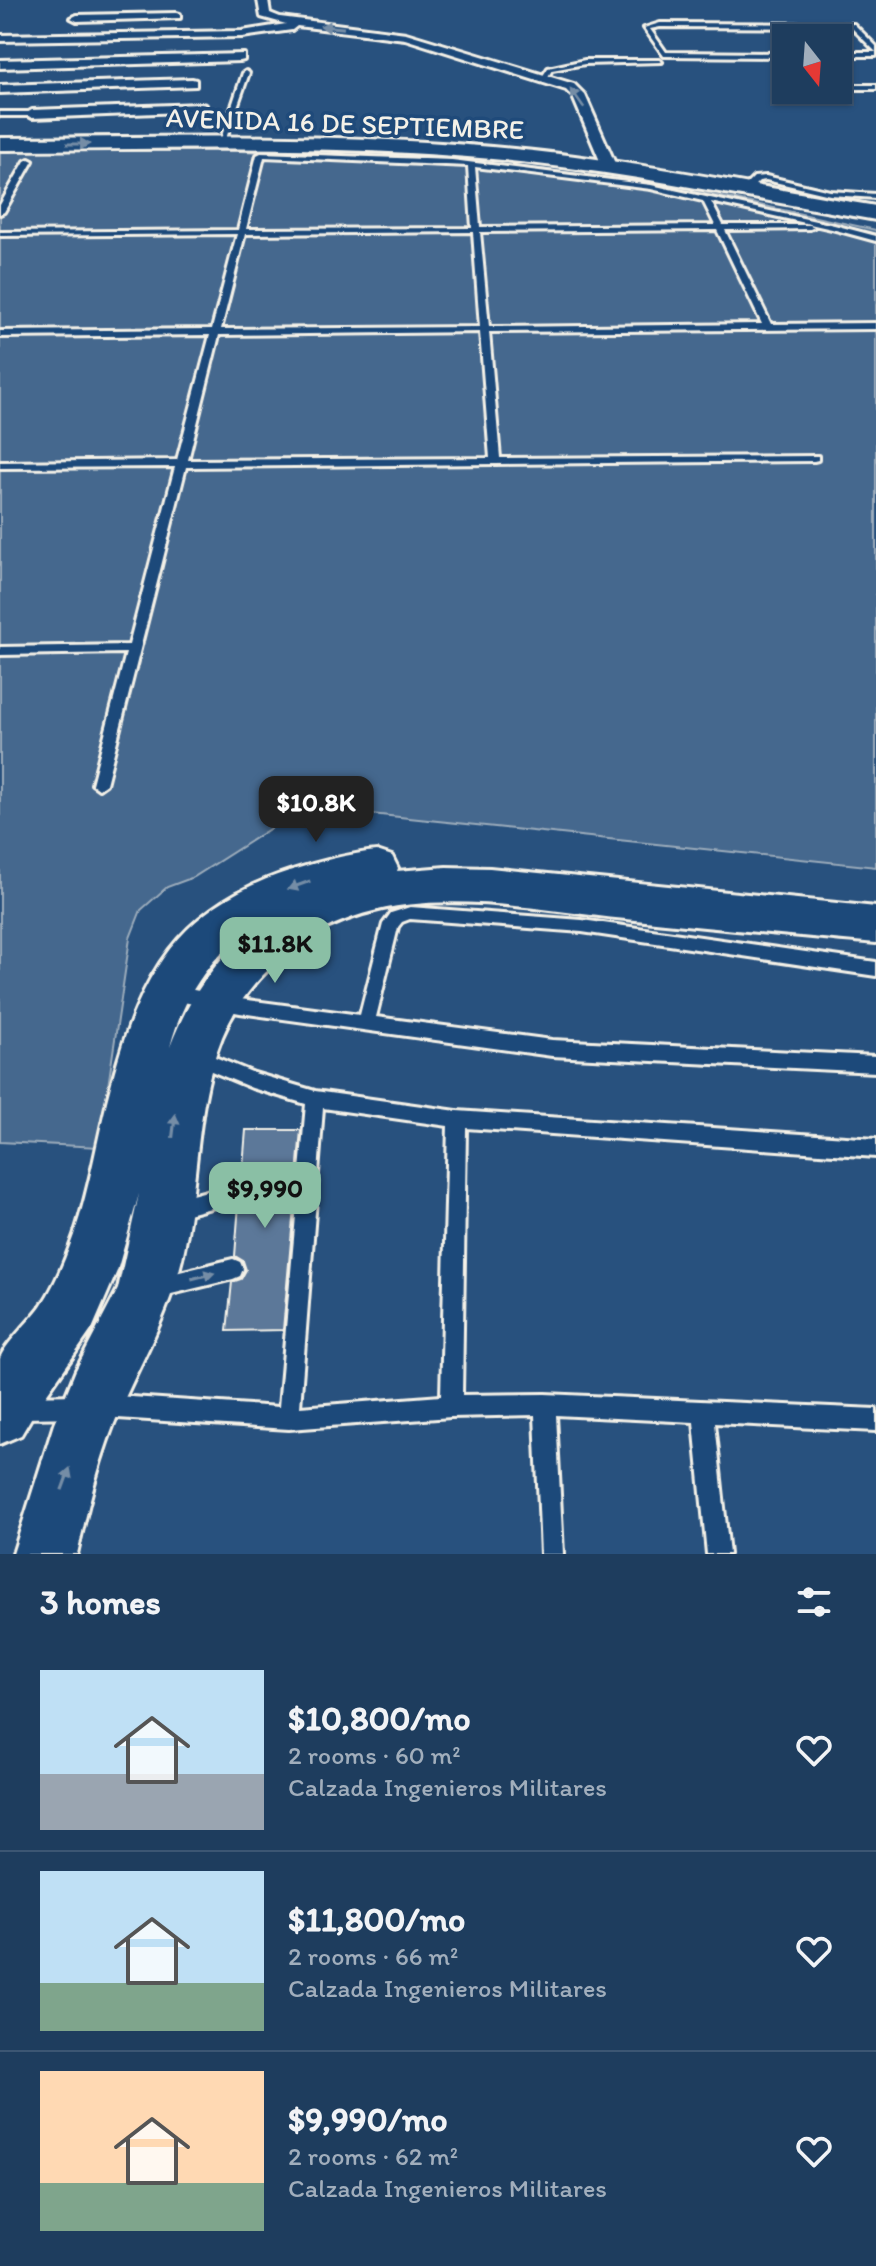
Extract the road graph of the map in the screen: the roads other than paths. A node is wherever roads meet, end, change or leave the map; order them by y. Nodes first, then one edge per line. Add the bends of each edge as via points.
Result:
1 (86, 0) edge
2 (263, 0) edge
3 (249, 15) dead end
4 (265, 15) junction
5 (187, 16) dead end
6 (77, 18) junction
7 (305, 24) junction
8 (772, 26) edge
9 (852, 26) edge
10 (0, 38) edge
11 (66, 38) junction
12 (876, 52) edge
13 (852, 53) edge
14 (772, 55) edge
15 (240, 57) dead end
16 (659, 62) dead end
17 (55, 63) junction
18 (0, 64) edge
19 (246, 73) dead end
20 (545, 77) junction
21 (192, 83) dead end
22 (44, 87) junction
23 (852, 87) edge
24 (876, 87) edge
25 (0, 89) edge
26 (201, 108) dead end
27 (0, 114) edge
28 (32, 114) junction
29 (221, 144) junction
30 (15, 150) edge
31 (471, 164) junction
32 (610, 168) junction
33 (744, 191) junction
34 (876, 196) edge
35 (706, 199) junction
36 (0, 212) edge
37 (876, 213) edge
38 (834, 227) junction
39 (721, 228) junction
40 (476, 230) junction
41 (241, 232) junction
42 (0, 234) edge
43 (876, 239) edge
44 (876, 326) edge
45 (768, 327) junction
46 (484, 330) junction
47 (215, 332) junction
48 (0, 334) edge
49 (814, 458) dead end
50 (495, 461) junction
51 (182, 463) junction
52 (0, 465) edge
53 (134, 649) junction
54 (0, 651) edge
55 (99, 784) dead end
56 (876, 906) edge
57 (876, 925) edge
58 (876, 969) edge
59 (165, 992) junction
60 (217, 1002) junction
61 (366, 1022) junction
62 (146, 1036) junction
63 (192, 1055) junction
64 (876, 1064) edge
65 (315, 1099) junction
66 (457, 1119) junction
67 (876, 1148) edge
68 (241, 1191) dead end
69 (134, 1220) junction
70 (233, 1269) dead end
71 (109, 1299) junction
72 (545, 1404) junction
73 (92, 1405) junction
74 (451, 1406) junction
75 (703, 1410) junction
76 (2, 1411) edge
77 (289, 1418) junction
78 (876, 1420) edge
79 (45, 1554) edge
80 (552, 1554) edge
81 (718, 1554) edge

1 - 6 street
2 - 4 street
3 - 4 street
4 - 7 street
5 - 6 street
6 - 11 street
7 - 11 street via 242,34
20 -> 7 street via 406,36
8 - 14 lane via 647,28 664,54
9 - 12 lane
10 - 11 street
11 - 17 street
12 - 13 lane
15 - 17 street
16 - 20 lane via 570,63 550,69
17 - 18 street
17 - 22 street
19 - 29 lane
32 -> 20 street via 579,95
21 - 22 street
22 - 25 street
22 - 28 street
23 - 24 lane
26 - 28 street
27 - 28 lane
28 - 30 street
30 -> 29 main road, AVENIDA 16 DE SEPTIEMBRE
29 - 32 main road, AVENIDA 16 DE SEPTIEMBRE via 457,151
30 - 36 lane
31 - 35 lane
31 - 40 lane
31 - 41 lane via 261,155
32 - 33 main road, AVENIDA 16 DE SEPTIEMBRE
33 - 34 lane via 766,178 830,193
33 - 37 main road, AVENIDA 16 DE SEPTIEMBRE
35 - 38 lane
35 - 39 lane
38 - 39 lane
38 - 43 lane
39 - 40 lane
39 - 45 lane
40 - 41 lane
40 - 46 lane
41 - 42 lane
41 - 47 lane
44 - 45 lane
45 - 46 lane
46 - 47 lane
46 - 50 lane
47 - 48 lane
47 - 51 lane
49 - 50 lane
50 - 51 lane
51 - 52 lane
51 - 53 lane
53 - 54 lane
53 - 55 lane
56 -> 59 main road via 531,868 437,864 363,869 304,882 255,902 214,928 187,956
57 - 60 main road via 490,885 420,884 349,897 307,915 236,969
58 - 61 lane via 582,926 410,913 391,924
59 - 60 lane
59 - 62 main road
60 - 61 lane
60 - 63 main road
61 - 64 lane via 552,1048
62 - 63 lane
62 - 69 main road
63 - 65 lane
69 -> 63 main road via 175,1116
65 - 66 lane
65 - 77 lane via 298,1257
66 - 67 lane
66 - 74 lane
68 - 69 lane
69 - 71 main road
69 - 71 main road
71 -> 70 lane
71 - 73 main road
71 - 76 main road
72 - 74 lane
72 - 75 lane
72 - 80 lane
73 - 76 lane
73 - 77 lane
79 -> 73 main road
74 - 77 lane
75 - 78 lane
75 - 81 lane

